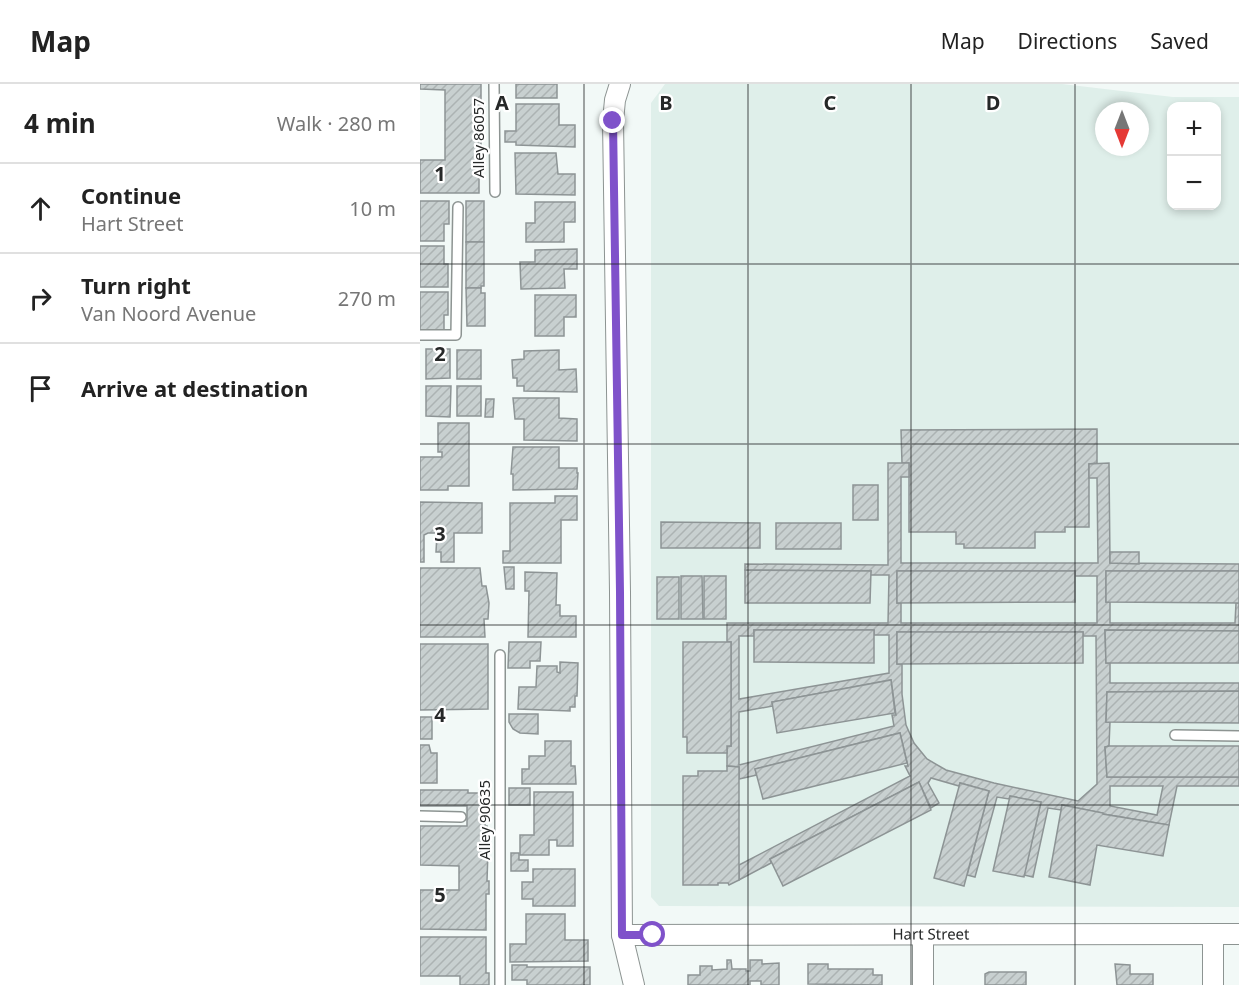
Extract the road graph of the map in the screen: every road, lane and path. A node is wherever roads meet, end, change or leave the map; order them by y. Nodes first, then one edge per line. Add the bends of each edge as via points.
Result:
1 (494, 84) edge
2 (620, 84) edge
3 (495, 192) dead end
4 (458, 207) dead end
5 (420, 335) edge
6 (500, 655) dead end
7 (1175, 735) dead end
8 (1239, 736) edge
9 (420, 816) edge
10 (461, 817) dead end
11 (1213, 934) junction
12 (1239, 934) edge
13 (622, 935) junction
14 (923, 935) junction
15 (500, 985) edge
16 (634, 985) edge
17 (923, 985) edge
18 (1213, 985) edge

1 - 3 lane, Alley 86057
2 - 13 street via 613,121
4 - 5 lane via 456,335
6 - 15 lane, Alley 90635
7 - 8 lane
9 - 10 lane
11 - 12 street, Hart Street
11 - 14 street, Hart Street
11 - 18 street
13 - 14 street, Hart Street
13 - 16 street
14 - 17 street

